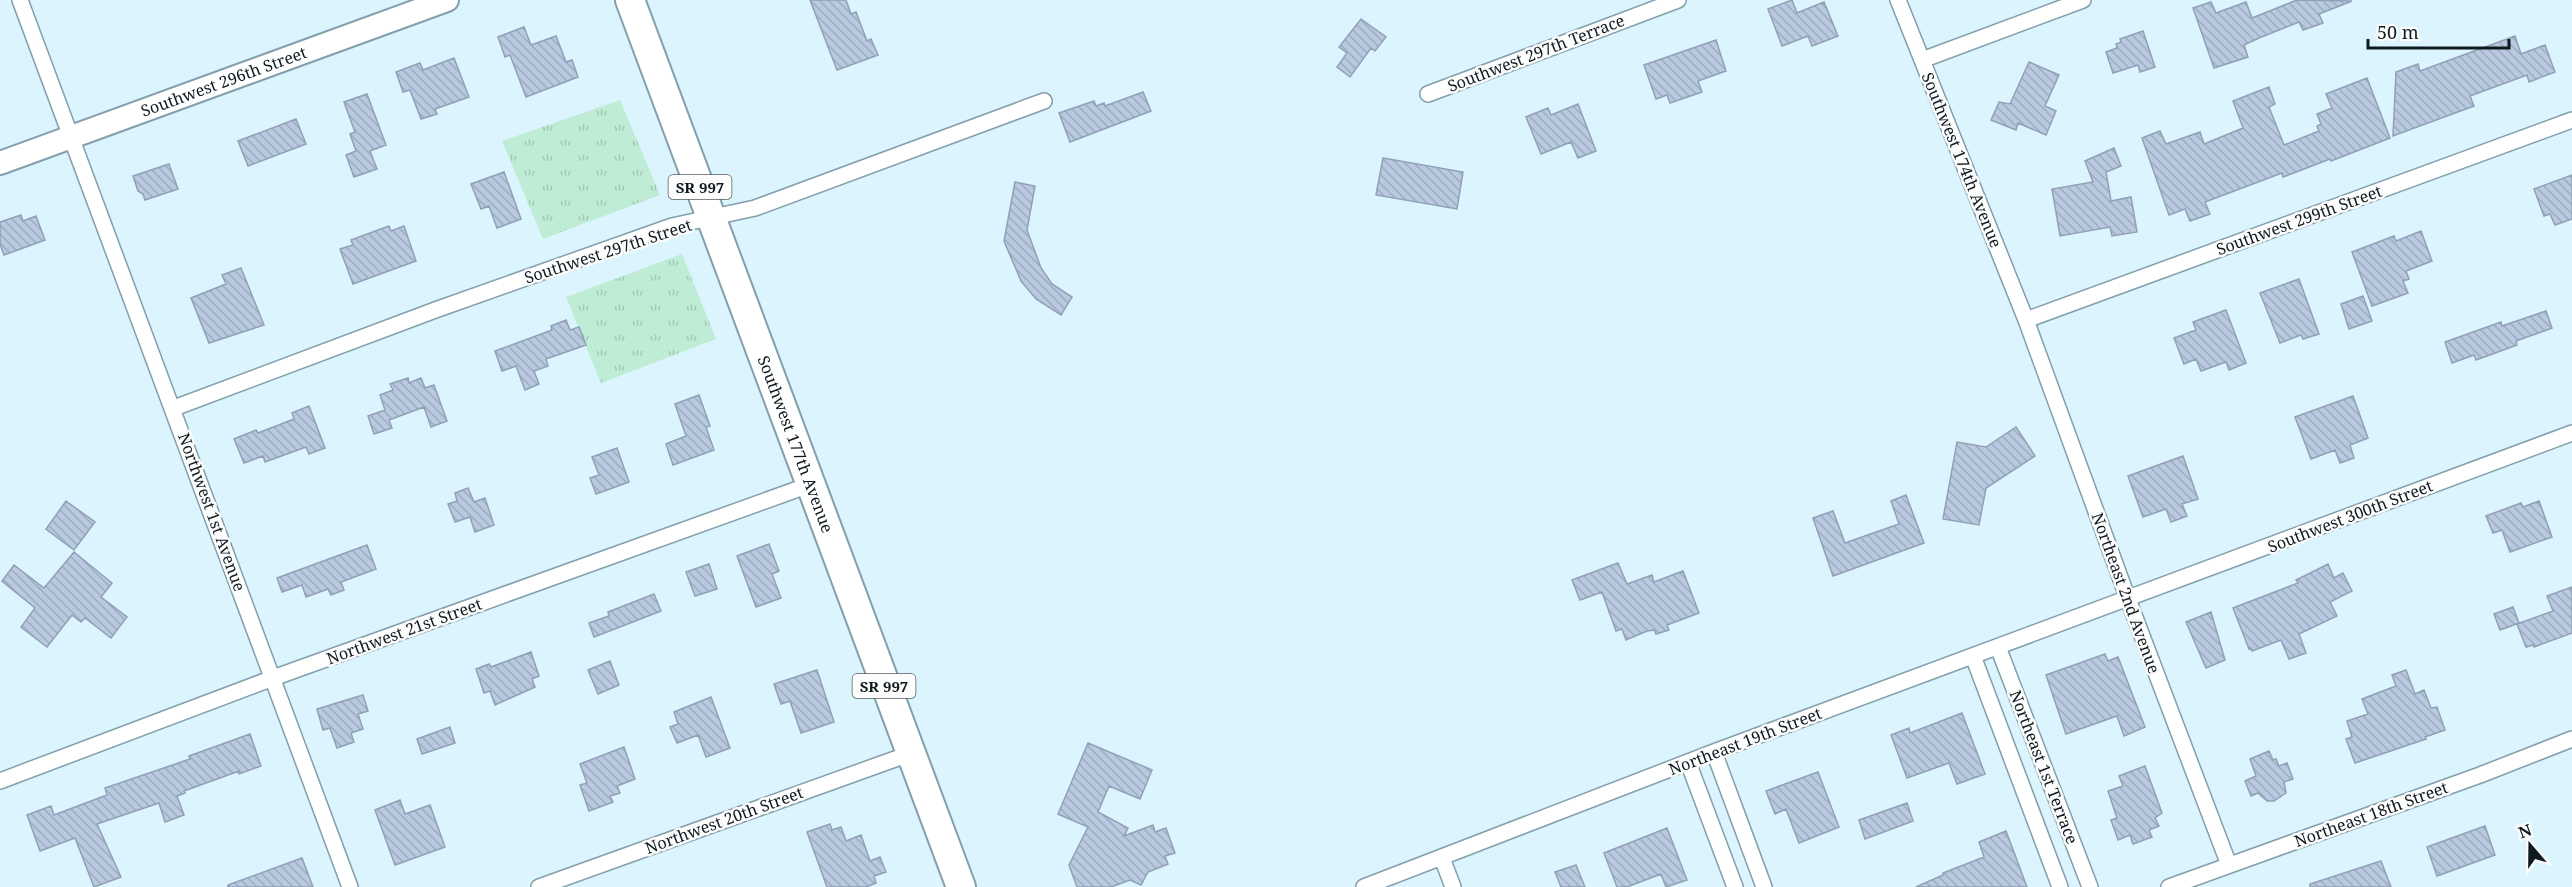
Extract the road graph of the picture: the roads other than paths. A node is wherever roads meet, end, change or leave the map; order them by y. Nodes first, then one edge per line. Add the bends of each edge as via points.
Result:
1 (21, 0) edge
2 (447, 0) edge
3 (630, 0) edge
4 (1678, 0) edge
5 (1898, 0) edge
6 (2083, 0) edge
7 (1922, 60) junction
8 (1428, 94) dead end
9 (1044, 101) dead end
10 (2572, 120) edge
11 (72, 137) junction
12 (0, 163) edge
13 (711, 218) junction
14 (2026, 320) junction
15 (174, 408) junction
16 (2572, 433) edge
17 (809, 485) junction
18 (2128, 599) junction
19 (1998, 647) junction
20 (1973, 656) junction
21 (273, 678) junction
22 (2572, 739) edge
23 (1714, 752) junction
24 (909, 754) junction
25 (1688, 762) junction
26 (0, 782) edge
27 (1442, 858) junction
28 (2229, 865) junction
29 (350, 887) edge
30 (539, 887) edge
31 (961, 887) edge
32 (1364, 887) edge
33 (1453, 887) edge
34 (1735, 887) edge
35 (1764, 887) edge
36 (2060, 887) edge
37 (2090, 887) edge
38 (2169, 887) edge

1 - 11 street, Northwest 1st Avenue
2 - 11 street, Southwest 296th Street
3 - 13 highway, Southwest 177th Avenue / SR 997
4 - 8 street, Southwest 297th Terrace
5 - 7 street, Southwest 174th Avenue
6 - 7 street
7 - 14 street, Southwest 174th Avenue
9 - 13 street, Southwest 297th Street via 755,208
10 - 14 street, Southwest 299th Street
11 - 12 street, Southwest 296th Street
11 - 15 street, Northwest 1st Avenue
13 - 15 street, Southwest 297th Street via 672,226 460,301
13 - 17 highway, Southwest 177th Avenue / SR 997
14 - 18 street, Northeast 2nd Avenue
15 - 21 street, Northwest 1st Avenue
16 - 18 street, Southwest 300th Street
17 - 21 street, Northwest 21st Street
17 - 24 highway, Southwest 177th Avenue / SR 997
18 - 19 street, Northeast 19th Street
18 - 28 street, Northeast 2nd Avenue
19 - 20 street, Northeast 19th Street
19 - 37 street, Northeast 1st Terrace
20 - 23 street, Northeast 19th Street
20 - 36 street, Northeast 1st Terrace
21 - 26 street, Northwest 21st Street
21 - 29 street, Northwest 1st Avenue
22 - 28 street, Northeast 18th Street
23 - 25 street, Northeast 19th Street
23 - 35 street
24 - 30 street, Northwest 20th Street
24 - 31 highway, Southwest 177th Avenue / SR 997
25 - 27 street, Northeast 19th Street
25 - 34 street
27 - 32 street, Northeast 19th Street
27 - 33 street
28 - 38 street, Northeast 18th Street

